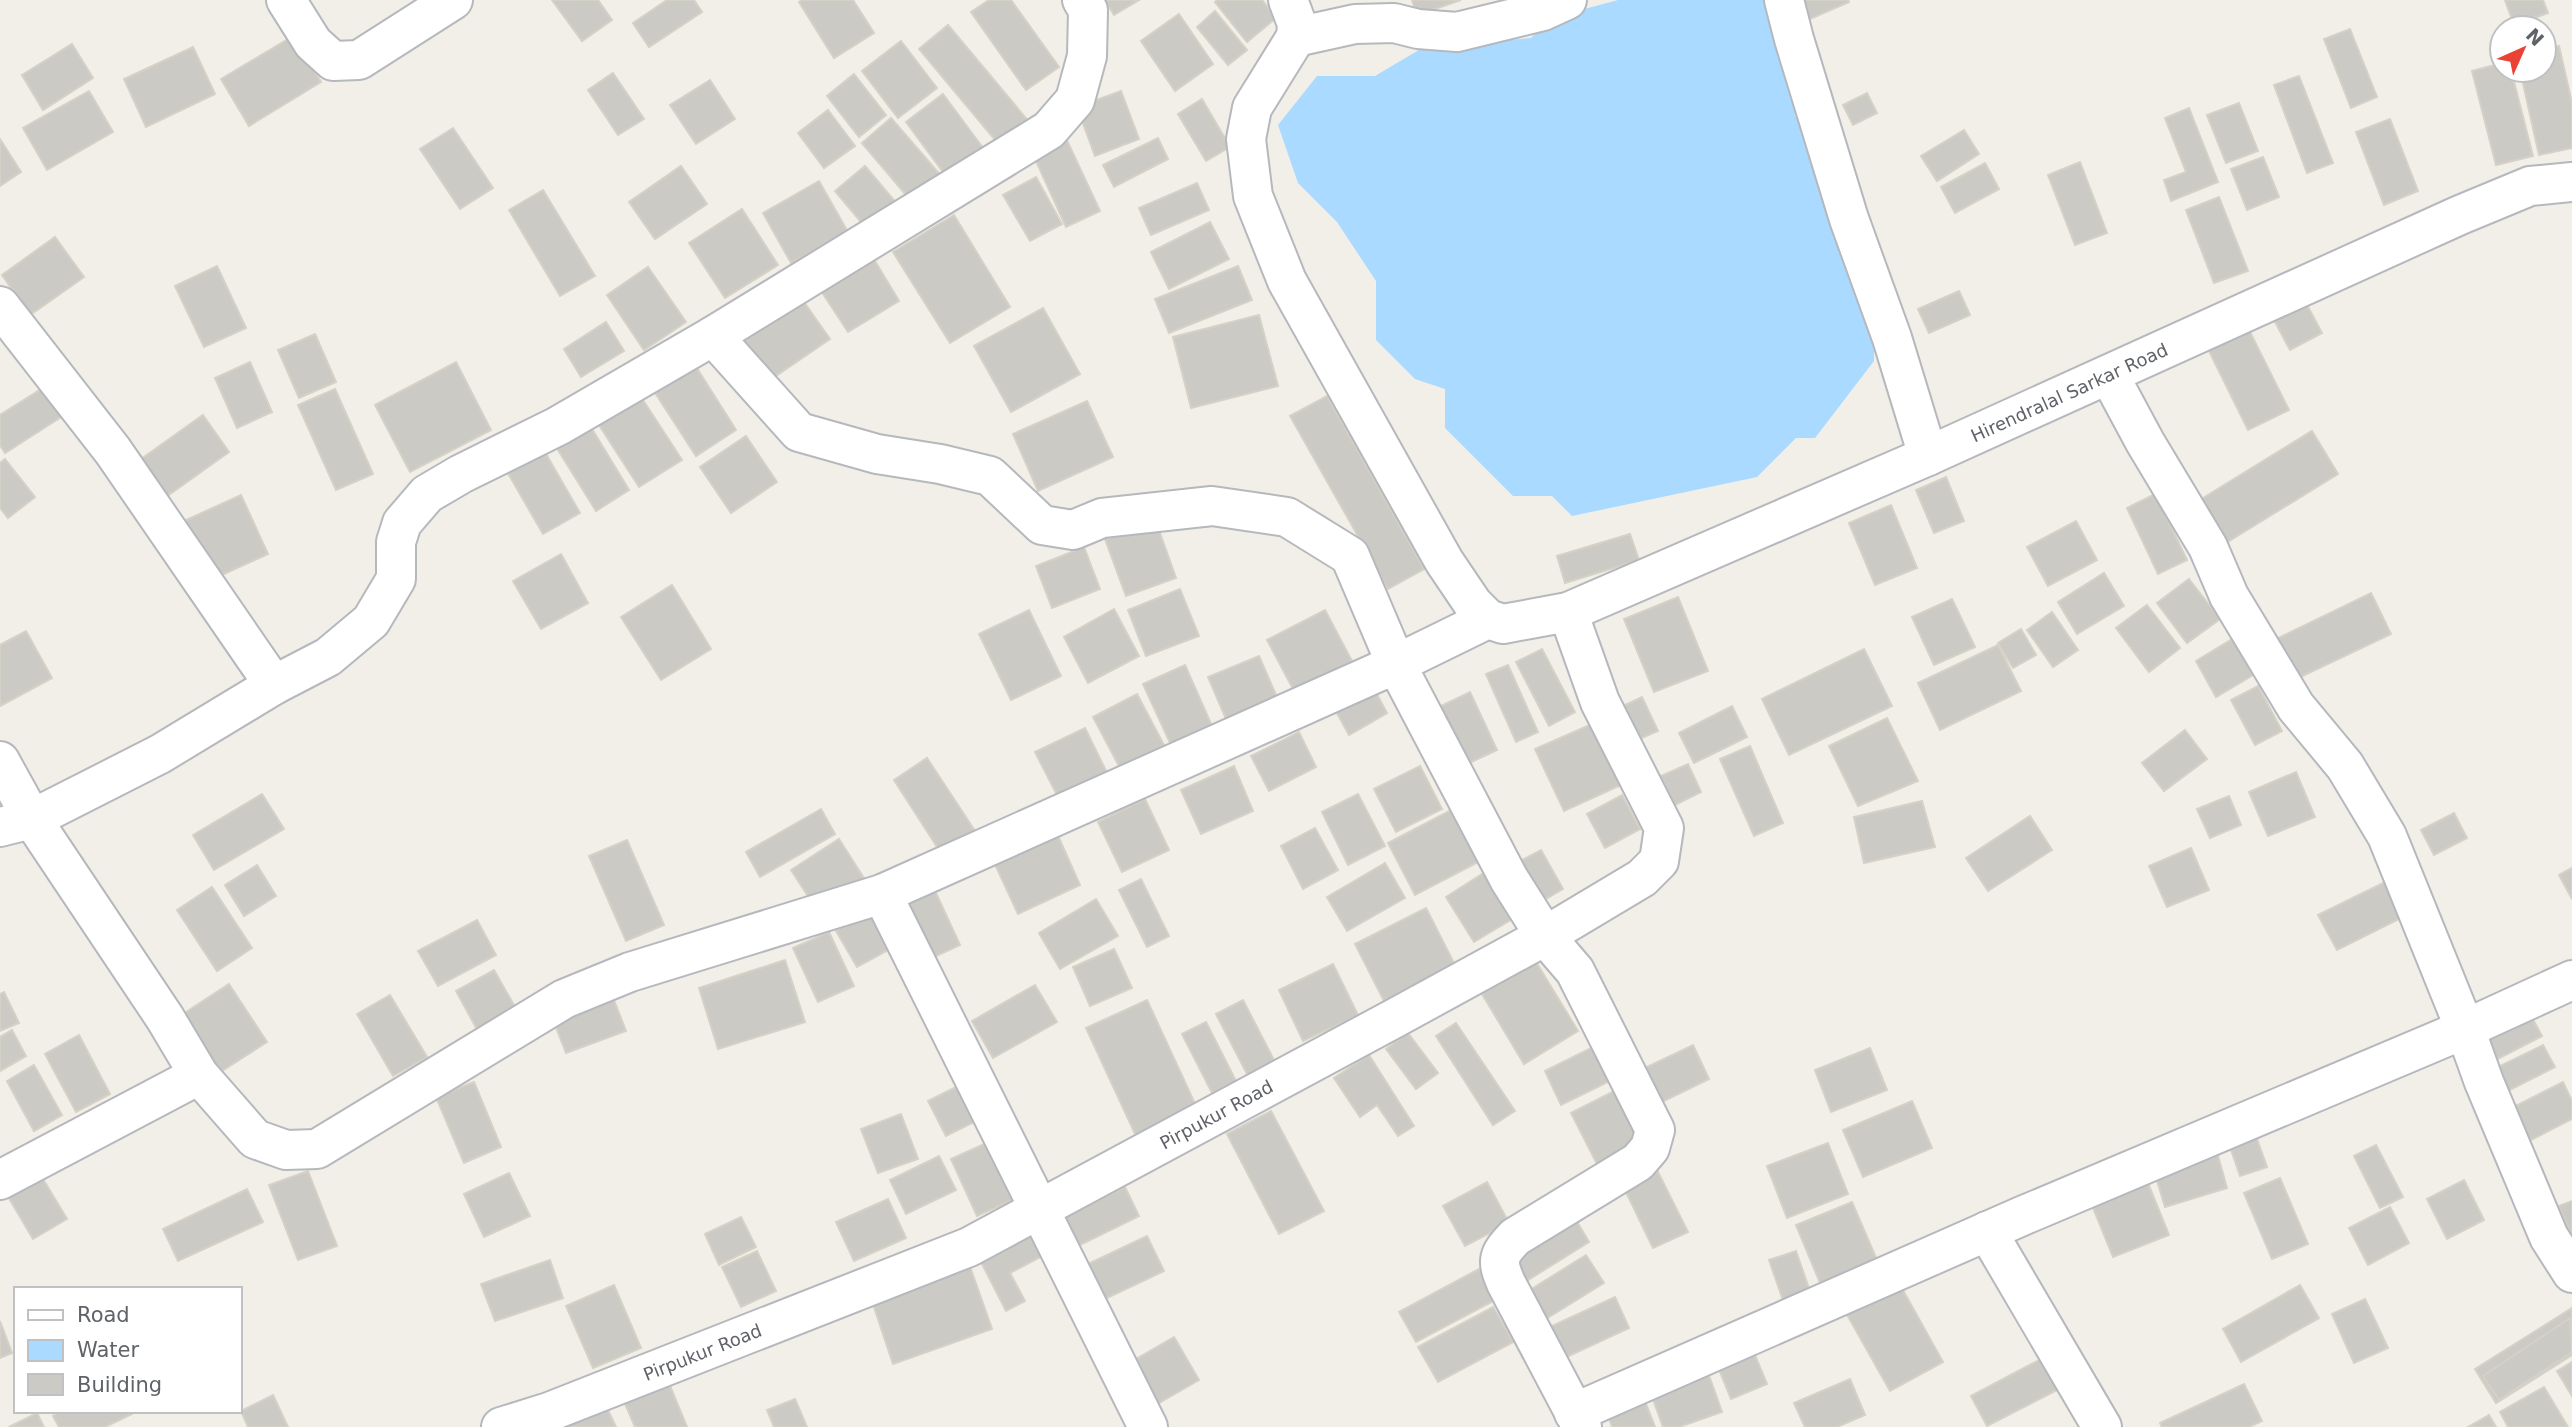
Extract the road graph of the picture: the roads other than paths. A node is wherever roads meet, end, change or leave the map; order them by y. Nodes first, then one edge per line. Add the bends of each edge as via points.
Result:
1 (286, 0) edge
2 (453, 0) edge
3 (1082, 0) edge
4 (1288, 0) edge
5 (1567, 0) edge
6 (1784, 0) edge
7 (1296, 37) junction
8 (2572, 182) edge
9 (0, 306) edge
10 (713, 337) junction
11 (2109, 375) junction
12 (1928, 456) junction
13 (1568, 612) junction
14 (1488, 619) junction
15 (1396, 664) junction
16 (274, 685) junction
17 (0, 761) edge
18 (16, 823) edge
19 (882, 894) junction
20 (1545, 936) junction
21 (2572, 979) edge
22 (2465, 1029) junction
23 (198, 1075) junction
24 (0, 1180) edge
25 (1041, 1209) junction
26 (1987, 1231) junction
27 (2572, 1273) edge
28 (552, 1419) edge
29 (1578, 1420) edge
30 (501, 1427) edge
31 (1148, 1427) edge
32 (2102, 1427) edge

1 - 2 street via 313,43 333,61 359,60
3 - 10 street via 1088,10 1087,57 1075,100 1049,130
4 - 7 street via 1297,24
5 - 7 street via 1543,11 1457,32 1394,23 1355,24
6 - 12 street
7 - 14 street via 1252,108 1246,139 1253,196 1287,282 1444,561
8 - 11 street, Hirendralal Sarkar Road via 2530,186 2460,215
9 - 16 street via 113,452
10 - 15 street via 799,432 877,454 990,476 1042,525 1073,530 1102,518 1212,506 1287,517 1350,556
10 - 16 street via 427,494 402,523 396,542 396,579 371,621 328,657
11 - 12 street, Hirendralal Sarkar Road
11 - 22 street via 2208,547 2229,596 2296,707 2345,766 2387,836
12 - 13 street, Hirendralal Sarkar Road
13 - 14 street, Hirendralal Sarkar Road via 1503,624
13 - 20 street, Pirpukur Road via 1600,702 1664,828 1659,861 1642,878
14 - 15 street
15 - 19 street
15 - 20 street via 1509,879
16 - 18 street via 150,759
17 - 18 street
18 - 23 street via 165,1018
19 - 23 street via 630,972 564,999 317,1149 286,1150 255,1139
19 - 25 street
20 - 25 street, Pirpukur Road
20 - 29 street via 1574,971 1655,1130 1650,1148 1638,1162 1515,1237 1500,1253 1499,1267 1506,1283
21 - 22 street
22 - 26 street
22 - 27 street via 2549,1237
23 - 24 street
25 - 28 street, Pirpukur Road via 969,1247
25 - 31 street
26 - 29 street
26 - 32 street
28 - 30 street, Pirpukur Road

